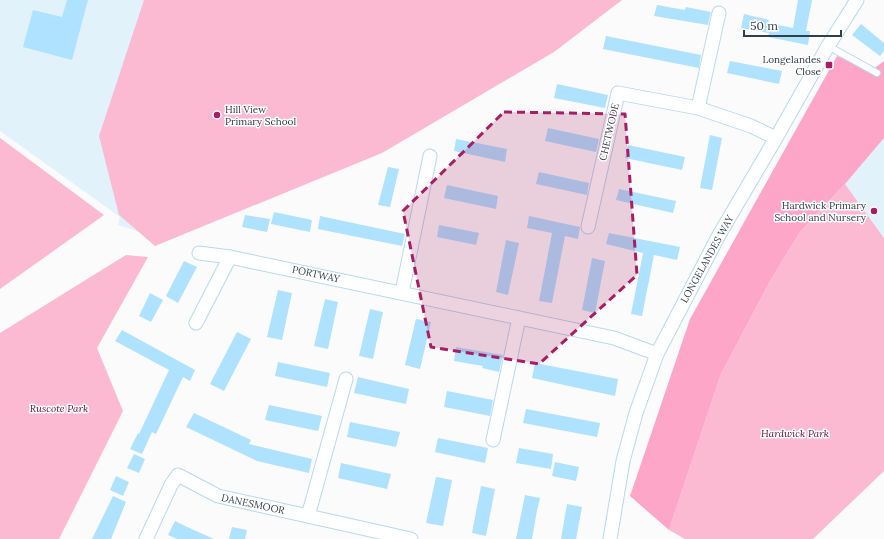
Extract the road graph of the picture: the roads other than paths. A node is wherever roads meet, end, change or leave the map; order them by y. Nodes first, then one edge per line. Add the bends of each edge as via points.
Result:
1 (857, 0) edge
2 (719, 13) dead end
3 (828, 46) junction
4 (877, 73) dead end
5 (698, 108) junction
6 (776, 138) junction
7 (430, 156) dead end
8 (588, 227) dead end
9 (199, 253) dead end
10 (230, 257) junction
11 (402, 292) junction
12 (519, 318) junction
13 (196, 323) dead end
14 (657, 354) junction
15 (346, 379) dead end
16 (493, 440) dead end
17 (308, 516) junction
18 (146, 539) edge
19 (411, 539) edge
20 (610, 539) edge

1 - 3 street, LONGELANDES WAY
2 - 5 street
3 - 4 lane
3 - 6 street, LONGELANDES WAY
5 - 6 street, CHETWODE via 751,126
5 - 8 street, CHETWODE via 618,93
6 - 14 street, LONGELANDES WAY via 719,235
7 - 11 street
9 - 10 street, PORTWAY
10 - 11 street, PORTWAY
10 - 13 street
11 - 12 street, PORTWAY
12 - 14 street, PORTWAY via 614,338
12 - 16 street
14 - 20 street, LONGELANDES WAY via 636,413 623,461
15 - 17 street
17 - 18 street, DANESMOOR via 218,496 178,475
17 - 19 street, DANESMOOR

